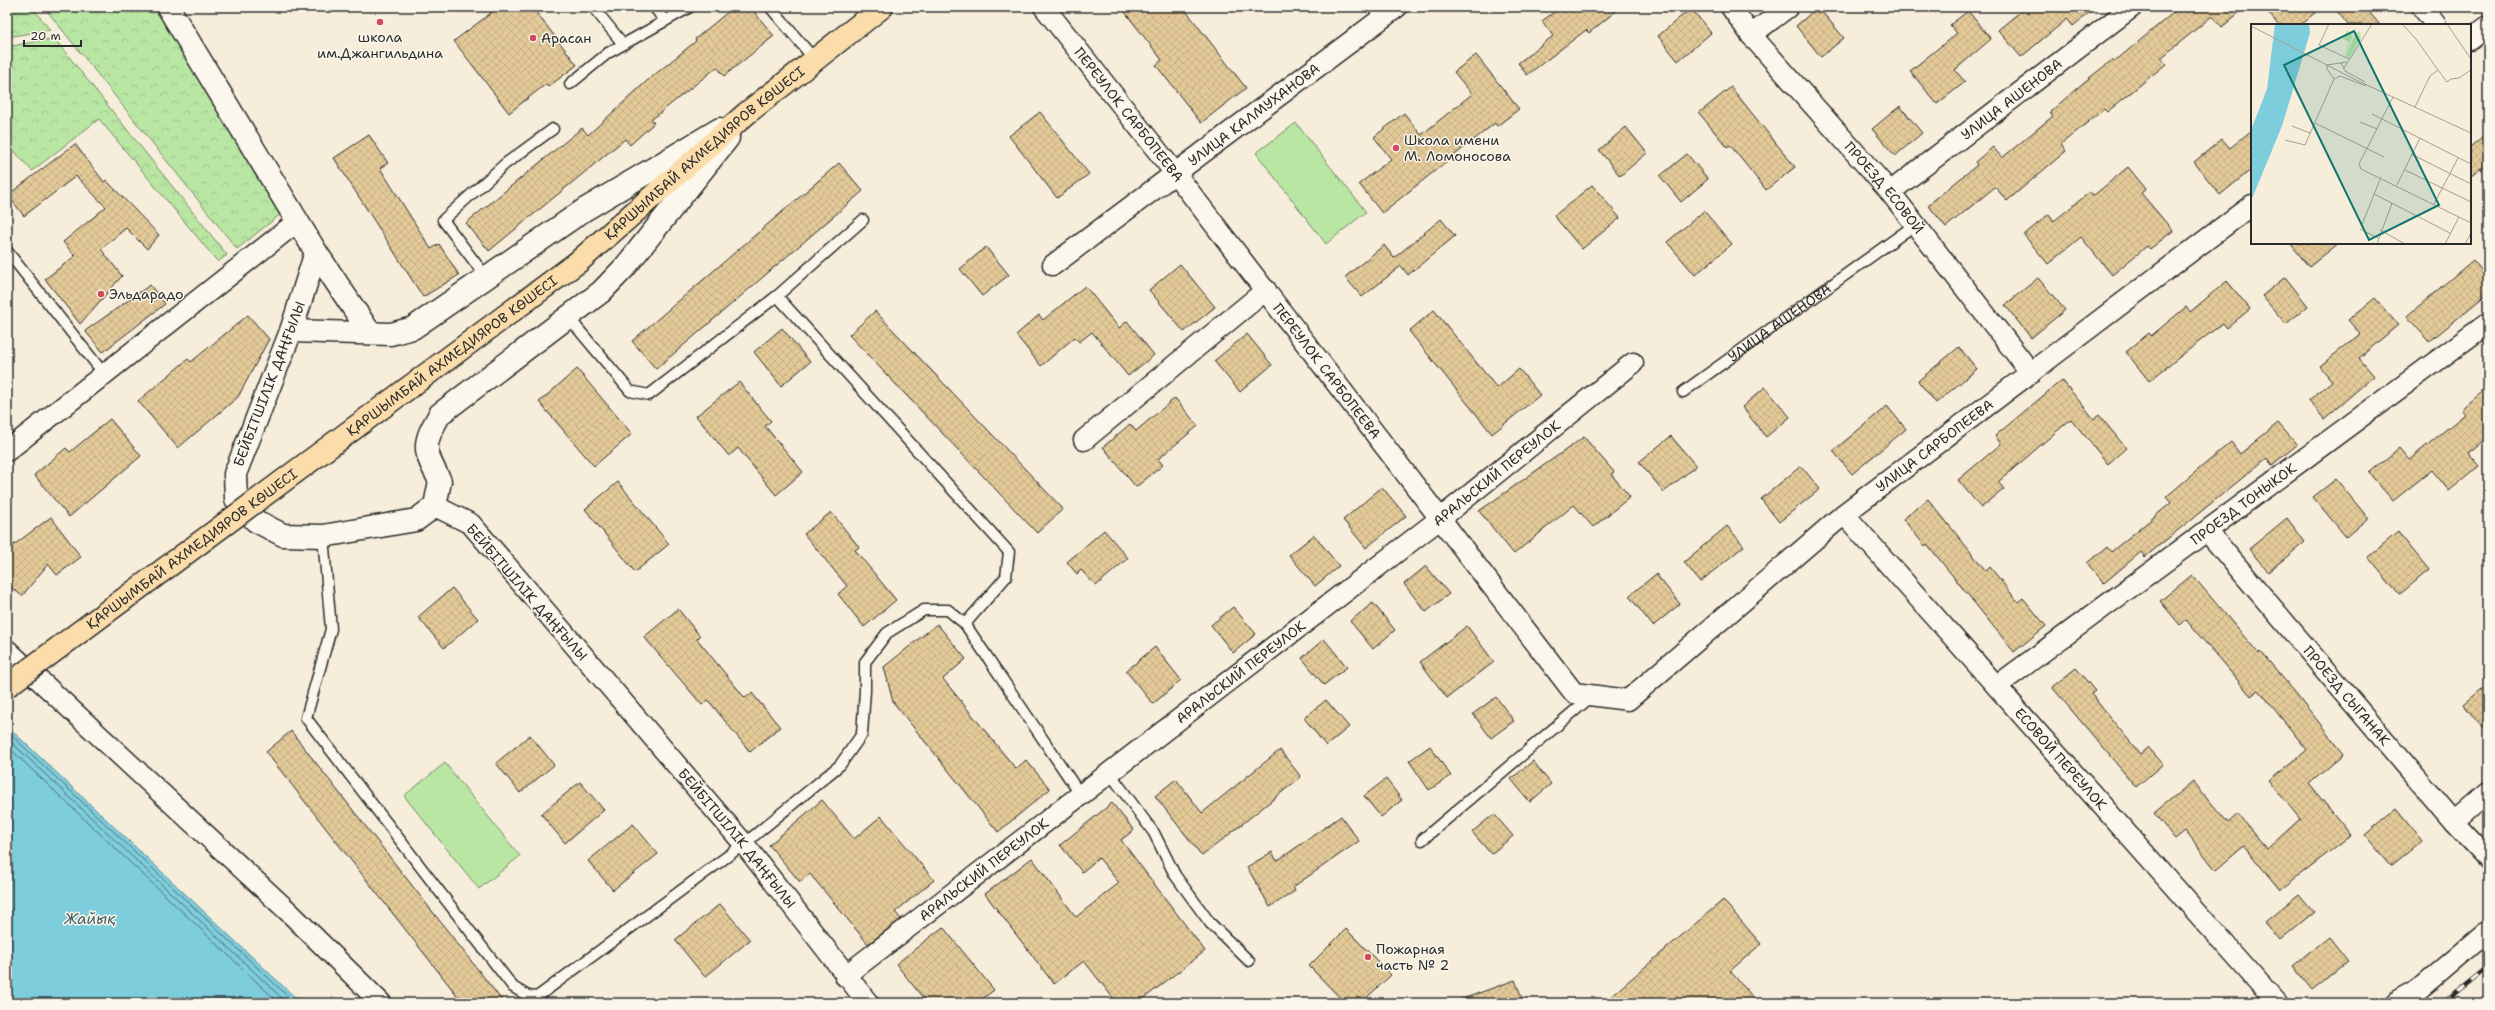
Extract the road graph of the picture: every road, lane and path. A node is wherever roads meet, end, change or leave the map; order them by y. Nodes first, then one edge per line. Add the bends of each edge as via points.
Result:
1 (168, 7) edge
2 (593, 7) edge
3 (654, 7) edge
4 (690, 7) edge
5 (770, 7) edge
6 (882, 7) edge
7 (1044, 7) edge
8 (1397, 7) edge
9 (1731, 7) edge
10 (1788, 7) edge
11 (2132, 7) edge
12 (2422, 7) edge
13 (665, 21) junction
14 (2435, 24) edge
15 (2488, 26) edge
16 (1752, 35) junction
17 (2471, 39) edge
18 (623, 44) junction
19 (815, 60) junction
20 (570, 84) dead end
21 (747, 113) junction
22 (553, 129) dead end
23 (1175, 173) junction
24 (1890, 192) junction
25 (2251, 206) edge
26 (863, 220) dead end
27 (298, 221) junction
28 (1916, 224) junction
29 (7, 251) edge
30 (316, 252) junction
31 (1053, 265) dead end
32 (486, 277) junction
33 (1266, 290) junction
34 (777, 296) junction
35 (569, 318) junction
36 (2488, 323) edge
37 (291, 331) junction
38 (370, 333) junction
39 (1633, 363) dead end
40 (2031, 373) junction
41 (104, 374) junction
42 (1683, 392) dead end
43 (1084, 440) dead end
44 (7, 450) edge
45 (435, 506) junction
46 (1844, 514) junction
47 (1441, 518) junction
48 (2207, 531) junction
49 (323, 536) junction
50 (965, 624) junction
51 (7, 650) edge
52 (1998, 685) junction
53 (7, 686) edge
54 (1592, 696) junction
55 (1628, 700) joint
56 (1109, 772) junction
57 (2488, 792) edge
58 (1080, 794) junction
59 (2454, 822) junction
60 (1422, 840) dead end
61 (744, 844) junction
62 (2488, 858) edge
63 (2488, 931) edge
64 (1248, 961) dead end
65 (845, 976) junction
66 (381, 1003) edge
67 (868, 1003) edge
68 (2278, 1003) edge
69 (2396, 1003) edge

1 - 27 street
2 - 18 lane
3 - 13 lane
4 - 13 lane
5 - 19 lane
6 - 19 main road, ҚАРШЫМБАЙ АХМЕДИЯРОВ КӨШЕСІ
7 - 23 street, ПЕРЕУЛОК САРБОПЕЕВА
8 - 23 street, УЛИЦА КАЛМУХАНОВА
9 - 16 street, ПРОЕЗД ЕСОВОЙ
10 - 16 street
11 - 24 street, УЛИЦА АШЕНОВА
12 - 14 street
13 - 18 lane
15 - 17 street
16 - 24 street, ПРОЕЗД ЕСОВОЙ
18 - 20 lane
19 - 21 main road, ҚАРШЫМБАЙ АХМЕДИЯРОВ КӨШЕСІ
21 - 32 street via 584,210
21 - 35 street via 625,267 601,292
21 - 53 main road, ҚАРШЫМБАЙ АХМЕДИЯРОВ КӨШЕСІ, bridge via 578,262
22 - 32 lane via 506,164 443,220
23 - 31 street, УЛИЦА КАЛМУХАНОВА
23 - 33 street, ПЕРЕУЛОК САРБОПЕЕВА
24 - 28 street, ПРОЕЗД ЕСОВОЙ
25 - 40 street, УЛИЦА САРБОПЕЕВА
26 - 34 lane
27 - 30 street
27 - 41 street
28 - 40 street, ПРОЕЗД ЕСОВОЙ
28 - 42 lane, УЛИЦА АШЕНОВА
29 - 41 lane
30 - 37 street, БЕЙБІТШІЛІК ДАҢҒЫЛЫ
30 - 38 street
32 - 38 street via 413,328 391,334
33 - 43 street
33 - 47 street, ПЕРЕУЛОК САРБОПЕЕВА
34 - 35 lane via 649,395 630,391
34 - 50 lane via 1009,552 1006,577
35 - 45 street via 440,414 427,437 428,458 440,481
36 - 48 street, ПРОЕЗД ТОНЫКОК
37 - 38 street
37 - 49 street, БЕЙБІТШІЛІК ДАҢҒЫЛЫ via 235,474 236,499 256,521 283,535
39 - 47 street, АРАЛЬСКИЙ ПЕРЕУЛОК
40 - 46 street, УЛИЦА САРБОПЕЕВА
41 - 44 street
45 - 49 street, БЕЙБІТШІЛІК ДАҢҒЫЛЫ via 416,520
45 - 61 street, БЕЙБІТШІЛІК ДАҢҒЫЛЫ via 472,524
46 - 52 street, ЕСОВОЙ ПЕРЕУЛОК
46 - 55 street, УЛИЦА САРБОПЕЕВА
47 - 54 street, ПЕРЕУЛОК САРБОПЕЕВА via 1574,693
47 - 56 street, АРАЛЬСКИЙ ПЕРЕУЛОК
48 - 52 street, ПРОЕЗД ТОНЫКОК
48 - 59 street, ПРОЕЗД СЫГАНАК
49 - 61 lane via 331,629 306,718 513,987 528,996 537,996
50 - 58 lane
50 - 61 lane via 948,610 924,610 887,634 865,662 866,691 862,734 840,765
51 - 66 street via 284,908
52 - 68 street, ЕСОВОЙ ПЕРЕУЛОК
54 - 55 street, ПЕРЕУЛОК САРБОПЕЕВА
54 - 60 lane
56 - 58 street, АРАЛЬСКИЙ ПЕРЕУЛОК
56 - 64 lane via 1154,833 1175,875 1210,923
57 - 59 street
58 - 65 street, АРАЛЬСКИЙ ПЕРЕУЛОК
59 - 62 street, ПРОЕЗД СЫГАНАК
61 - 65 street, БЕЙБІТШІЛІК ДАҢҒЫЛЫ
63 - 69 street via 2419,990
65 - 67 street, БЕЙБІТШІЛІК ДАҢҒЫЛЫ

